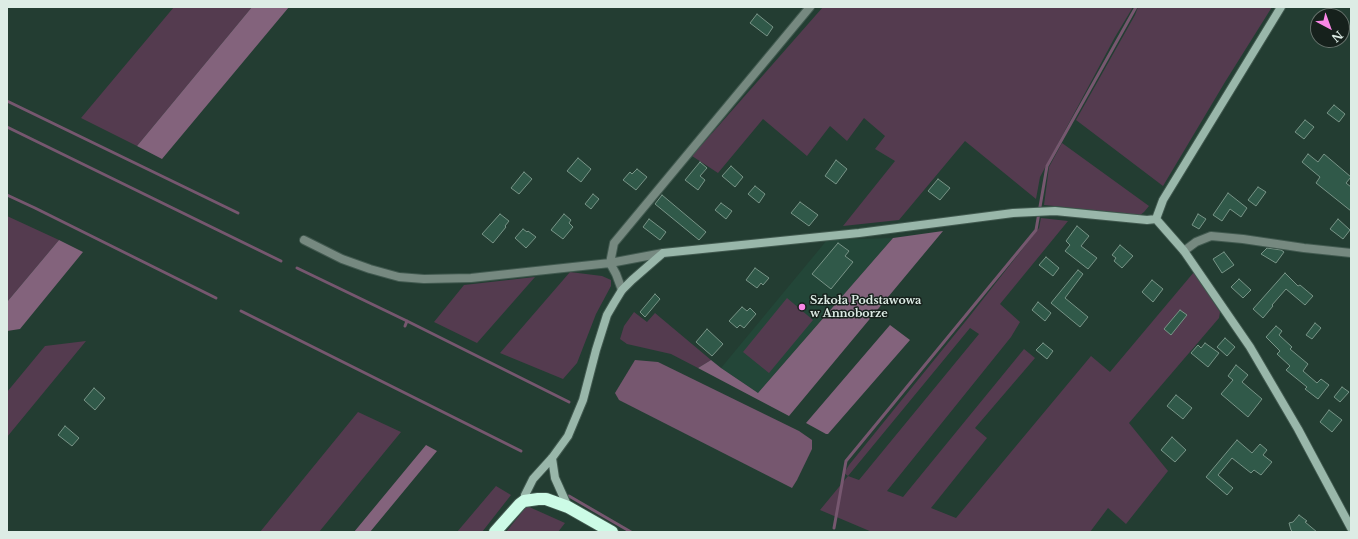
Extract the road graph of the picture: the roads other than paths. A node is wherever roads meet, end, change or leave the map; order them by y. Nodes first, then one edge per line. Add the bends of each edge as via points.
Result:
1 (810, 7) edge
2 (1281, 7) edge
3 (1156, 219) junction
4 (304, 240) dead end
5 (1184, 251) junction
6 (663, 253) junction
7 (1351, 253) edge
8 (610, 263) junction
9 (622, 290) junction
10 (552, 458) junction
11 (524, 501) junction
12 (568, 507) junction
13 (1351, 528) edge
14 (495, 532) edge
15 (612, 532) edge

1 - 8 street via 622,232 612,247
2 - 3 street via 1163,200
3 - 5 street
3 - 6 street via 1055,211 1013,213 859,233
4 - 8 street via 342,259 370,269 400,277 424,279 471,278
5 - 7 street via 1196,242 1211,236
5 - 13 street via 1250,347
6 - 8 street
6 - 9 street
8 - 9 street
9 - 10 street via 602,329 581,407 568,436
10 - 11 street via 533,479
10 - 12 street via 555,478
11 - 12 highway via 546,499
11 - 14 highway
12 - 15 highway

